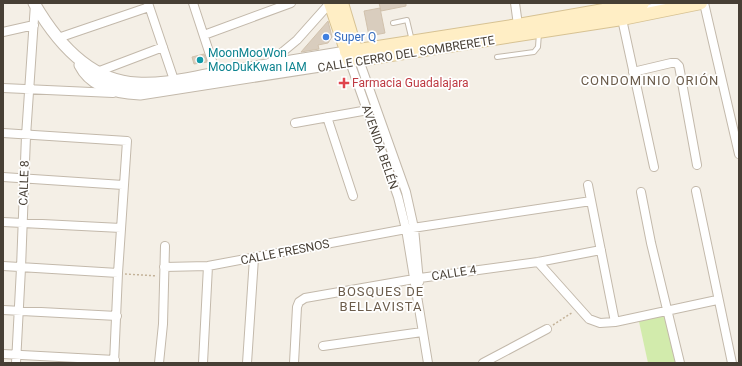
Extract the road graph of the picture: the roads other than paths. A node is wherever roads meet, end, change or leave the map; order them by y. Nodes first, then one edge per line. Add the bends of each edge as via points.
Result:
1 (35, 3) edge
2 (193, 3) edge
3 (291, 3) edge
4 (330, 3) edge
5 (334, 3) edge
6 (337, 3) edge
7 (342, 3) edge
8 (515, 3) edge
9 (643, 3) edge
10 (667, 3) edge
11 (676, 3) edge
12 (701, 3) edge
13 (148, 5) edge
14 (600, 7) edge
15 (622, 19) junction
16 (393, 23) dead end
17 (34, 25) junction
18 (518, 26) junction
19 (3, 32) edge
20 (539, 33) junction
21 (204, 35) junction
22 (58, 38) junction
23 (412, 42) junction
24 (163, 47) junction
25 (354, 55) junction
26 (497, 57) dead end
27 (76, 58) junction
28 (267, 65) junction
29 (97, 72) junction
30 (633, 72) junction
31 (216, 73) junction
32 (174, 80) junction
33 (3, 88) edge
34 (29, 90) junction
35 (122, 93) junction
36 (368, 110) junction
37 (327, 118) junction
38 (295, 123) dead end
39 (3, 133) edge
40 (26, 136) junction
41 (739, 154) edge
42 (697, 165) dead end
43 (654, 167) dead end
44 (3, 177) edge
45 (25, 179) junction
46 (123, 185) junction
47 (588, 185) dead end
48 (696, 191) dead end
49 (641, 192) dead end
50 (353, 196) dead end
51 (591, 201) junction
52 (3, 222) edge
53 (22, 223) junction
54 (121, 228) junction
55 (410, 228) junction
56 (165, 246) dead end
57 (600, 250) junction
58 (254, 258) junction
59 (538, 262) junction
60 (3, 266) edge
61 (208, 266) junction
62 (164, 267) junction
63 (22, 268) junction
64 (118, 273) junction
65 (417, 279) junction
66 (718, 300) junction
67 (3, 310) edge
68 (667, 311) junction
69 (19, 312) junction
70 (117, 316) junction
71 (615, 322) junction
72 (547, 329) road end
73 (422, 332) junction
74 (323, 346) dead end
75 (3, 354) edge
76 (16, 359) edge
77 (114, 362) edge
78 (159, 363) edge
79 (203, 363) edge
80 (248, 363) edge
81 (294, 363) edge
82 (428, 363) edge
83 (483, 363) edge
84 (680, 363) edge
85 (732, 363) edge

1 - 17 street, CALLE 8
1 - 22 street, CALLE CERRO DEL SOMBRERETE
2 - 21 street
3 - 21 street
4 - 25 main road, AVENIDA BELÉN
4 - 28 street via 297,40
5 - 25 lane
6 - 25 lane
7 - 25 main road, AVENIDA BELÉN
8 - 18 street
9 - 14 main road, CALLE CERRO DEL SOMBRERETE
10 - 25 lane
11 - 25 lane via 622,16
12 - 15 main road, CALLE CERRO DEL SOMBRERETE
12 - 41 street
13 - 22 street
13 - 24 street
14 - 18 main road, CALLE CERRO DEL SOMBRERETE
15 - 20 main road, CALLE CERRO DEL SOMBRERETE
15 - 30 street
16 - 23 lane via 407,20
17 - 19 street
17 - 34 street, CALLE 8
18 - 23 main road, CALLE CERRO DEL SOMBRERETE
20 - 25 main road, CALLE CERRO DEL SOMBRERETE
20 - 26 lane via 538,47 534,52
21 - 31 street
22 - 27 street, CALLE CERRO DEL SOMBRERETE
23 - 25 main road, CALLE CERRO DEL SOMBRERETE
24 - 29 street
24 - 32 street
25 - 28 street, CALLE CERRO DEL SOMBRERETE
25 - 35 street, CALLE CERRO DEL SOMBRERETE via 174,90 140,94
25 - 36 street, AVENIDA BELÉN
25 - 55 street, AVENIDA BELÉN via 406,192
27 - 29 street, CALLE CERRO DEL SOMBRERETE
27 - 35 street, CALLE CERRO DEL SOMBRERETE via 90,77 106,88
28 - 31 street, CALLE CERRO DEL SOMBRERETE
29 - 32 street, CALLE CERRO DEL SOMBRERETE via 122,81 137,83
30 - 42 street via 671,63 679,66
30 - 43 street
31 - 32 street, CALLE CERRO DEL SOMBRERETE
33 - 34 street
34 - 35 street
34 - 40 street, CALLE 8
36 - 37 street
36 - 55 street, AVENIDA BELÉN
37 - 38 street
37 - 50 street
39 - 40 street
40 - 45 street, CALLE 8
40 - 46 street via 127,141
44 - 45 street
45 - 46 street
45 - 53 street, CALLE 8
46 - 54 street
47 - 51 street
48 - 66 street
49 - 68 street
51 - 55 street, CALLE FRESNOS
51 - 57 street
52 - 53 street
53 - 54 street
53 - 63 street, CALLE 8
54 - 64 street
55 - 58 street, CALLE FRESNOS
55 - 65 street, AVENIDA BELÉN
56 - 62 street
57 - 59 street, CALLE 4
57 - 71 street
58 - 61 street, CALLE FRESNOS
58 - 80 street
59 - 65 street, CALLE 4
59 - 71 street via 589,319 600,323
60 - 63 street
61 - 62 street, CALLE FRESNOS
61 - 79 street
62 - 78 street
63 - 64 street
63 - 69 street, CALLE 8
64 - 70 street
65 - 73 street, AVENIDA BELÉN
65 - 81 street, CALLE 4 via 306,298 299,302
66 - 68 street
66 - 85 street
67 - 69 street
68 - 71 street
68 - 84 street
69 - 70 street
69 - 76 street, CALLE 8
70 - 77 street
72 - 83 street
73 - 74 street
73 - 82 street, AVENIDA BELÉN
75 - 76 street
76 - 77 street

